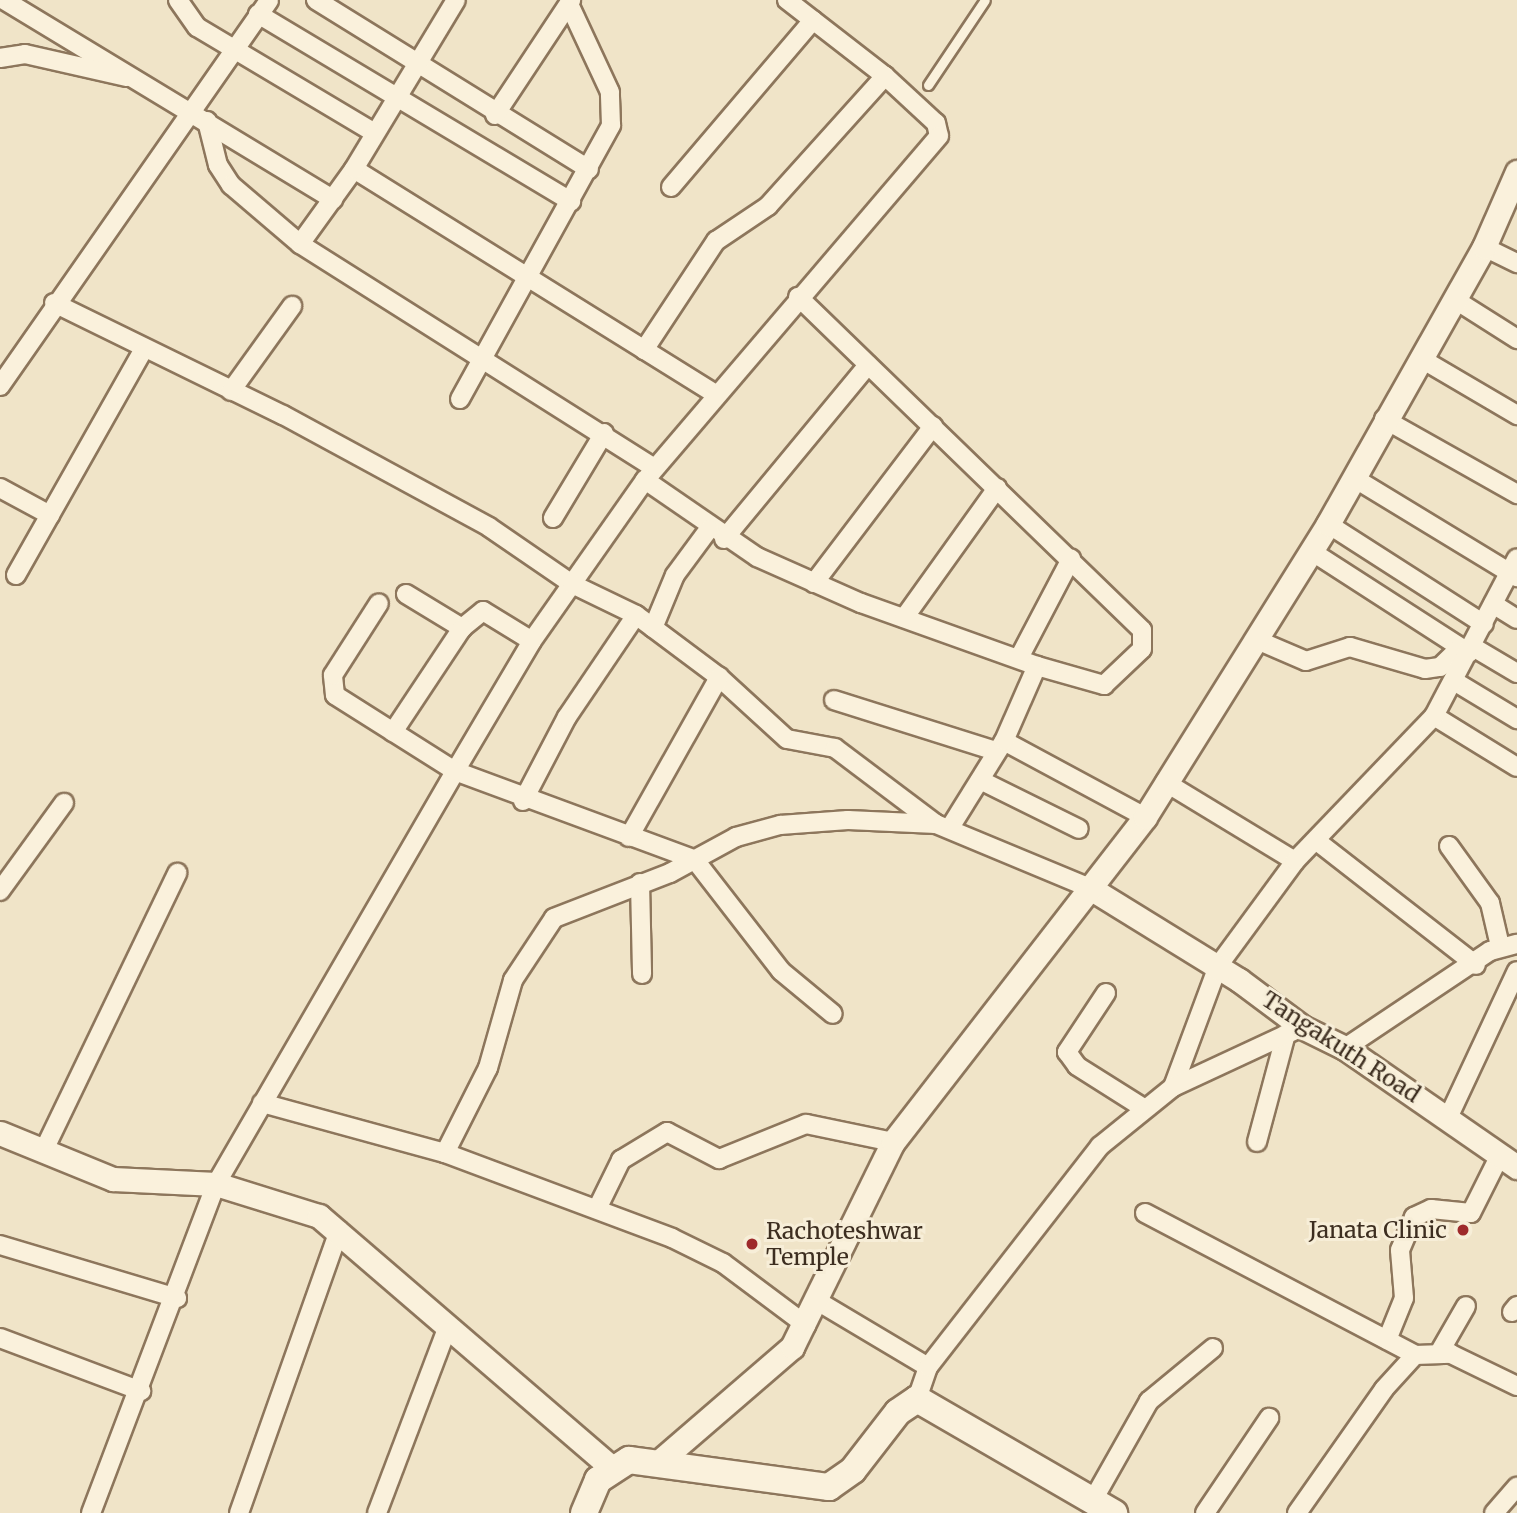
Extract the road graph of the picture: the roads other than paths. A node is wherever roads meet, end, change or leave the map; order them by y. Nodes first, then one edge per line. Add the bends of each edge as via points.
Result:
1 (4, 0) edge
2 (178, 0) edge
3 (316, 0) edge
4 (456, 0) edge
5 (787, 0) edge
6 (985, 0) edge
7 (570, 2) edge
8 (264, 7) edge
9 (813, 20) junction
10 (235, 45) junction
11 (0, 58) edge
12 (414, 63) junction
13 (885, 76) junction
14 (142, 81) junction
15 (928, 85) dead end
16 (395, 97) junction
17 (189, 109) junction
18 (495, 115) junction
19 (207, 121) junction
20 (374, 133) junction
21 (354, 169) junction
22 (589, 169) junction
23 (1517, 172) edge
24 (671, 187) dead end
25 (333, 199) junction
26 (571, 201) junction
27 (300, 244) junction
28 (1484, 247) junction
29 (1517, 263) edge
30 (527, 278) junction
31 (798, 297) junction
32 (1454, 299) junction
33 (54, 303) junction
34 (292, 306) dead end
35 (1517, 339) edge
36 (644, 349) junction
37 (142, 352) junction
38 (1420, 358) junction
39 (482, 360) junction
40 (6, 361) edge
41 (869, 365) junction
42 (0, 386) edge
43 (231, 391) junction
44 (714, 393) junction
45 (460, 399) dead end
46 (1517, 415) edge
47 (1384, 419) junction
48 (933, 426) junction
49 (604, 433) junction
50 (650, 474) junction
51 (1354, 478) junction
52 (0, 488) edge
53 (997, 488) junction
54 (1517, 494) edge
55 (50, 515) junction
56 (552, 518) dead end
57 (1328, 524) junction
58 (717, 534) junction
59 (1311, 551) junction
60 (1071, 559) junction
61 (1514, 569) edge
62 (16, 575) dead end
63 (814, 583) junction
64 (572, 584) junction
65 (406, 594) dead end
66 (379, 603) dead end
67 (1493, 604) junction
68 (636, 615) junction
69 (904, 618) junction
70 (1517, 619) edge
71 (1484, 624) junction
72 (462, 628) junction
73 (653, 628) junction
74 (1257, 640) junction
75 (532, 641) junction
76 (1468, 649) junction
77 (1020, 656) junction
78 (1037, 666) junction
79 (1517, 673) edge
80 (719, 677) junction
81 (1454, 681) junction
82 (834, 700) dead end
83 (1434, 716) junction
84 (1517, 719) edge
85 (393, 732) junction
86 (1000, 746) junction
87 (1517, 767) edge
88 (455, 771) junction
89 (980, 780) junction
90 (1165, 782) junction
91 (523, 801) junction
92 (64, 803) dead end
93 (1145, 817) junction
94 (944, 825) junction
95 (1079, 829) dead end
96 (629, 836) junction
97 (1318, 842) junction
98 (1449, 846) dead end
99 (695, 860) junction
100 (1295, 861) junction
101 (177, 873) dead end
102 (640, 883) junction
103 (1090, 888) junction
104 (0, 891) edge
105 (1508, 945) edge
106 (1476, 965) junction
107 (1218, 966) junction
108 (1517, 971) edge
109 (642, 974) dead end
110 (1106, 993) dead end
111 (833, 1014) dead end
112 (1294, 1031) junction
113 (1345, 1048) junction
114 (1173, 1087) junction
115 (262, 1102) junction
116 (1142, 1107) junction
117 (1448, 1118) junction
118 (0, 1133) edge
119 (893, 1142) junction
120 (1257, 1142) dead end
121 (43, 1152) junction
122 (445, 1153) junction
123 (1509, 1161) edge
124 (216, 1184) junction
125 (597, 1209) junction
126 (1145, 1213) dead end
127 (340, 1230) junction
128 (0, 1245) edge
129 (177, 1298) junction
130 (820, 1302) junction
131 (1466, 1306) dead end
132 (806, 1325) junction
133 (447, 1326) junction
134 (0, 1338) edge
135 (1387, 1340) junction
136 (1213, 1348) dead end
137 (1439, 1353) junction
138 (1415, 1355) junction
139 (928, 1367) junction
140 (1517, 1386) edge
141 (141, 1391) junction
142 (916, 1399) junction
143 (1269, 1418) dead end
144 (661, 1461) junction
145 (611, 1467) junction
146 (1517, 1487) edge
147 (1103, 1506) edge
148 (91, 1513) edge
149 (239, 1513) edge
150 (377, 1513) edge
151 (583, 1513) edge
152 (1205, 1513) edge
153 (1297, 1513) edge
154 (1494, 1513) edge

1 - 14 street
2 - 10 street via 197,27
3 - 12 street
4 - 12 street
5 - 9 street
6 - 15 lane
7 - 18 street
7 - 22 street via 613,110
8 - 10 street
8 - 16 street
9 - 13 street
9 - 24 street
10 - 17 street
10 - 20 street
11 - 14 street via 25,54
12 - 16 street
12 - 18 street
13 - 31 street via 936,122 939,136
13 - 36 street via 768,206 716,241
14 - 17 street
16 - 20 street
16 - 26 street
17 - 19 street
17 - 33 street
18 - 22 street
19 - 25 street
19 - 27 street via 218,165 232,184
20 - 21 street
21 - 25 street
21 - 30 street
22 - 26 street
23 - 28 street
25 - 27 street
26 - 30 street
27 - 39 street
28 - 29 street
28 - 32 street
30 - 36 street
30 - 39 street
31 - 41 street
31 - 44 street
32 - 35 street
32 - 38 street
33 - 37 street
33 - 40 street
34 - 43 street
36 - 44 street
37 - 43 street
37 - 55 street
38 - 46 street
38 - 47 street
39 - 45 street
39 - 49 street
40 - 42 street
41 - 48 street
41 - 58 street
43 - 64 street via 489,527
44 - 50 street
47 - 51 street
47 - 54 street
48 - 53 street
48 - 63 street
49 - 50 street
49 - 56 street
50 - 58 street
50 - 64 street
51 - 57 street
51 - 61 street
52 - 55 street
53 - 60 street
53 - 69 street
55 - 62 street
57 - 59 street
57 - 71 street
58 - 63 street
58 - 73 street via 675,575
59 - 74 street
59 - 76 street
60 - 77 street
60 - 78 street via 1146,640 1104,685
61 - 67 street
63 - 69 street
64 - 68 street
64 - 75 street
65 - 72 street
66 - 85 street via 331,685 346,704
67 - 70 street
67 - 71 street
68 - 73 street
68 - 91 street via 567,717
69 - 77 street
71 - 76 street
72 - 75 street via 483,611
72 - 85 street
73 - 80 street
74 - 76 street via 1306,661 1350,647 1424,669 1440,667
74 - 90 street
75 - 88 street
76 - 79 street
76 - 81 street
77 - 78 street
78 - 86 street
80 - 94 street via 787,739 835,748
80 - 96 street
81 - 83 street
81 - 84 street
82 - 86 street
83 - 87 street
83 - 97 street
85 - 88 street
86 - 89 street
86 - 93 street
88 - 91 street
88 - 115 street
89 - 94 street
89 - 95 street
90 - 93 street
90 - 100 street
91 - 96 street
92 - 104 street
93 - 103 street
94 - 99 street via 780,825 736,837
94 - 103 street
96 - 99 street
97 - 100 street
97 - 106 street
98 - 105 street via 1490,904
99 - 102 street
99 - 111 street via 781,971
100 - 107 street
101 - 121 street
102 - 109 street
102 - 122 street via 554,918 526,957 488,1068
103 - 107 street, Tangakuth Road
103 - 119 street
105 - 106 street
106 - 113 street
107 - 112 street, Tangakuth Road
107 - 114 street
108 - 117 street
110 - 116 street via 1067,1052
112 - 113 street, Tangakuth Road
112 - 114 street
112 - 120 street
113 - 117 street, Tangakuth Road
114 - 116 street
115 - 122 street
115 - 124 street
116 - 139 street via 1100,1146
117 - 123 street, Tangakuth Road
118 - 121 street
119 - 125 street via 806,1124 719,1159 667,1132 621,1160
119 - 130 street
121 - 124 street via 113,1179
122 - 125 street
123 - 135 street via 1471,1213 1431,1209 1414,1217 1400,1250 1404,1298
124 - 127 street via 298,1205
124 - 129 street
125 - 132 street via 697,1249
126 - 135 street
127 - 133 street
127 - 149 street
128 - 129 street
129 - 141 street
130 - 132 street
130 - 139 street
131 - 137 street
132 - 144 street via 765,1374
133 - 145 street
133 - 150 street
134 - 141 street
135 - 138 street
136 - 147 street via 1149,1401
137 - 138 street
137 - 140 street
138 - 153 street via 1384,1389
139 - 142 street
141 - 148 street
142 - 144 main road via 898,1412 853,1470 830,1487
142 - 147 main road
143 - 152 street
144 - 145 main road
145 - 151 main road
146 - 154 street

